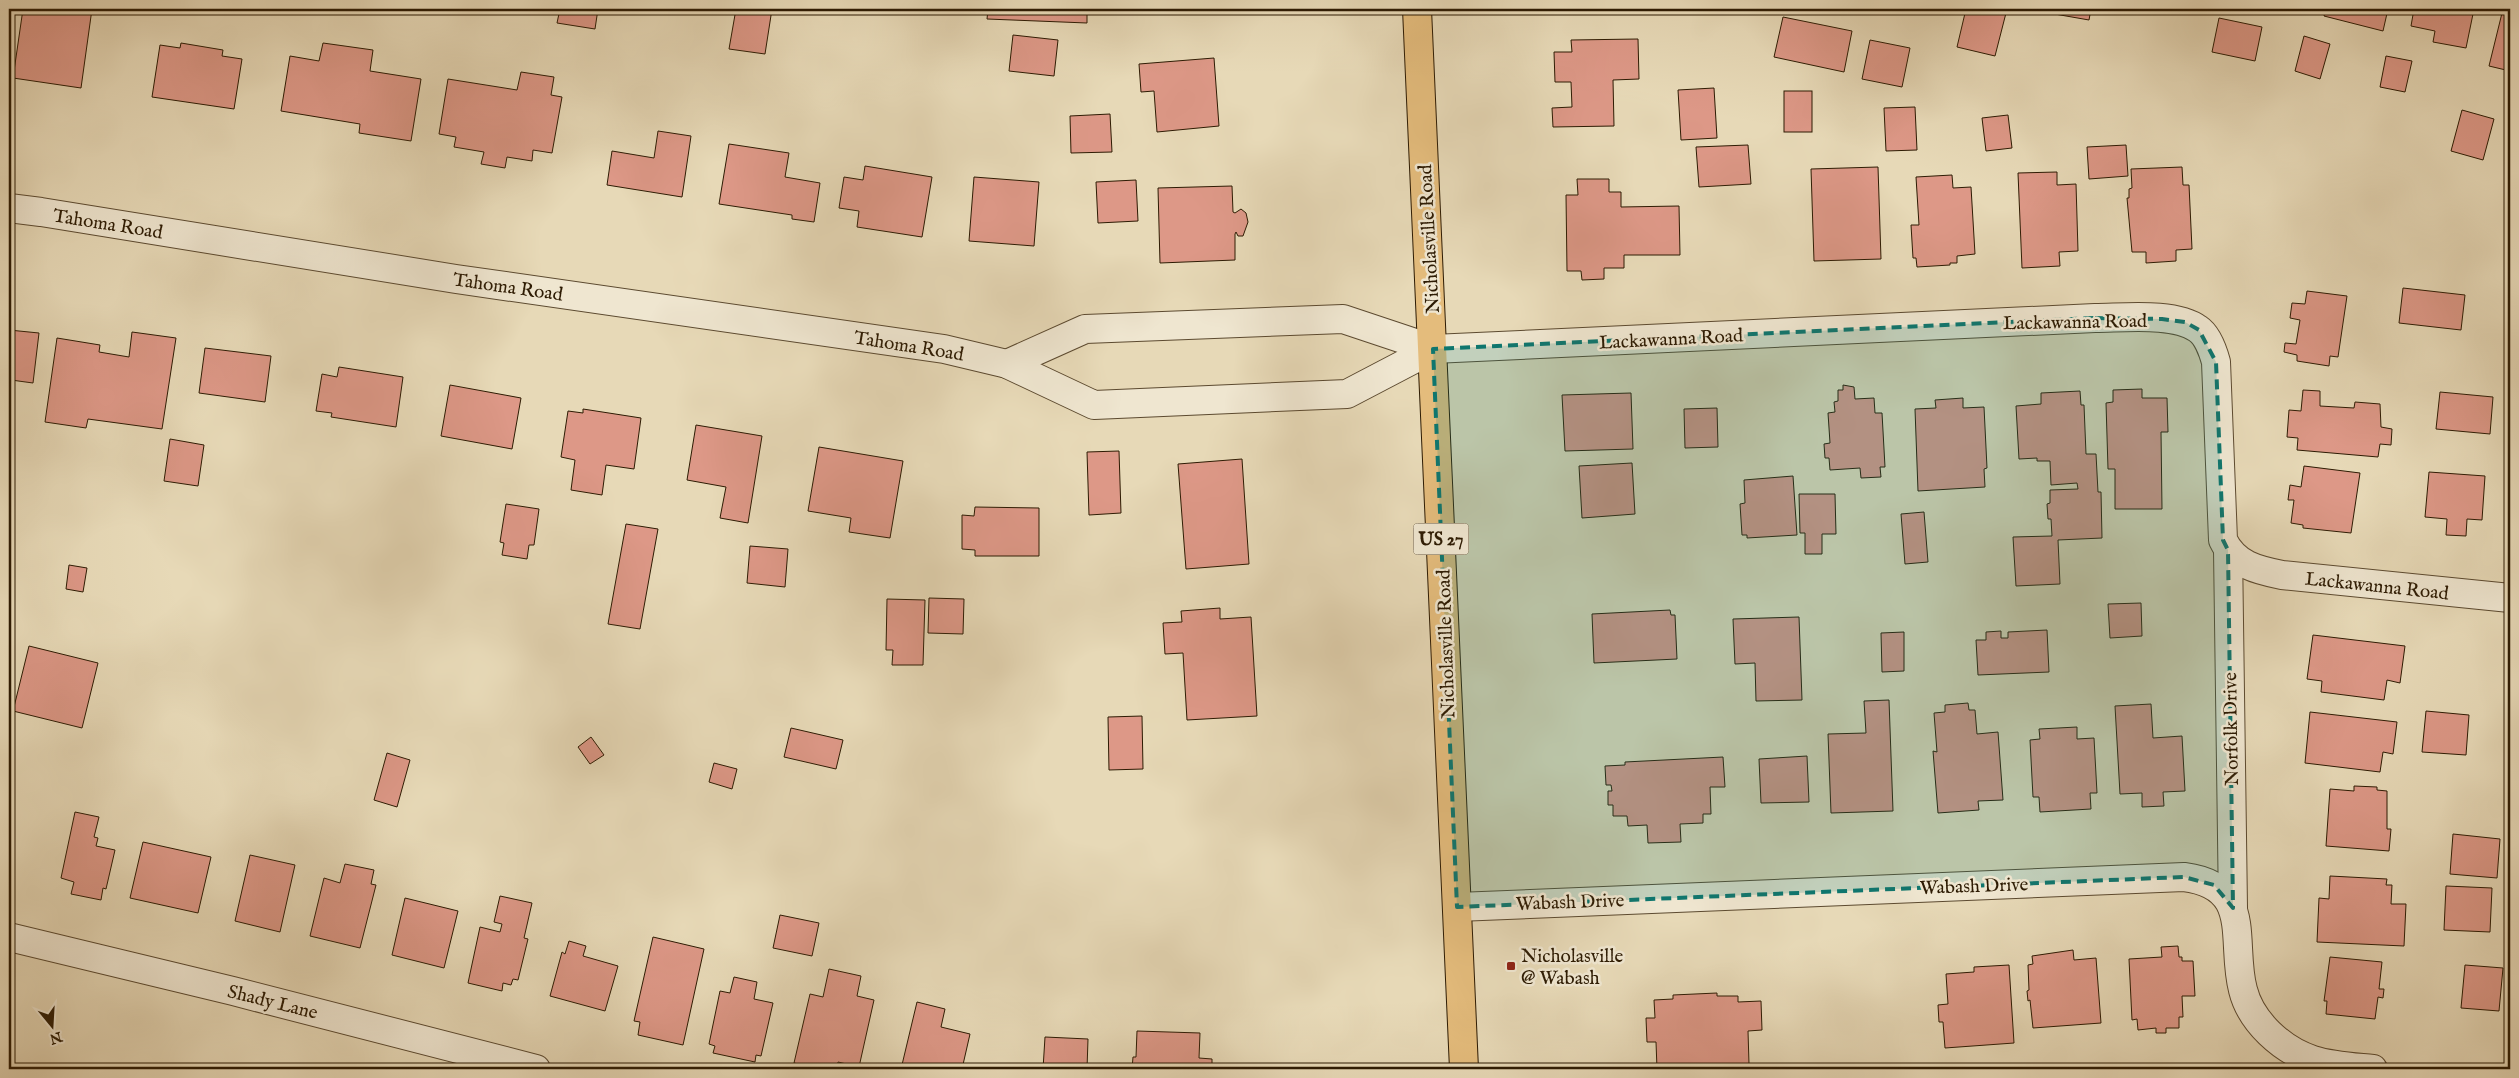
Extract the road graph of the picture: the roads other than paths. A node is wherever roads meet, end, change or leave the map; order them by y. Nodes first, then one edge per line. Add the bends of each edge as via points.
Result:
1 (1417, 9) edge
2 (9, 208) edge
3 (1433, 349) junction
4 (1007, 364) junction
5 (2228, 550) junction
6 (2510, 598) edge
7 (1457, 907) junction
8 (2234, 908) junction
9 (9, 936) edge
10 (536, 1069) edge
11 (1464, 1069) edge
12 (2373, 1069) edge

1 - 3 main road, Nicholasville Road / US 27
2 - 4 street, Tahoma Road via 456,279 944,348
3 - 4 street via 1343,319 1084,330
3 - 4 street, Tahoma Road via 1346,394 1094,405
3 - 5 street, Lackawanna Road via 2095,318 2185,322 2199,330 2214,351 2223,540
3 - 7 main road, Nicholasville Road / US 27
5 - 6 street, Lackawanna Road via 2255,570 2282,575
5 - 8 street, Norfolk Drive
7 - 8 street, Wabash Drive via 2184,877 2202,879 2214,885
7 - 11 main road, Nicholasville Road / US 27
8 - 12 street via 2243,991 2252,1011 2269,1033 2288,1048 2313,1060
9 - 10 street, Shady Lane

